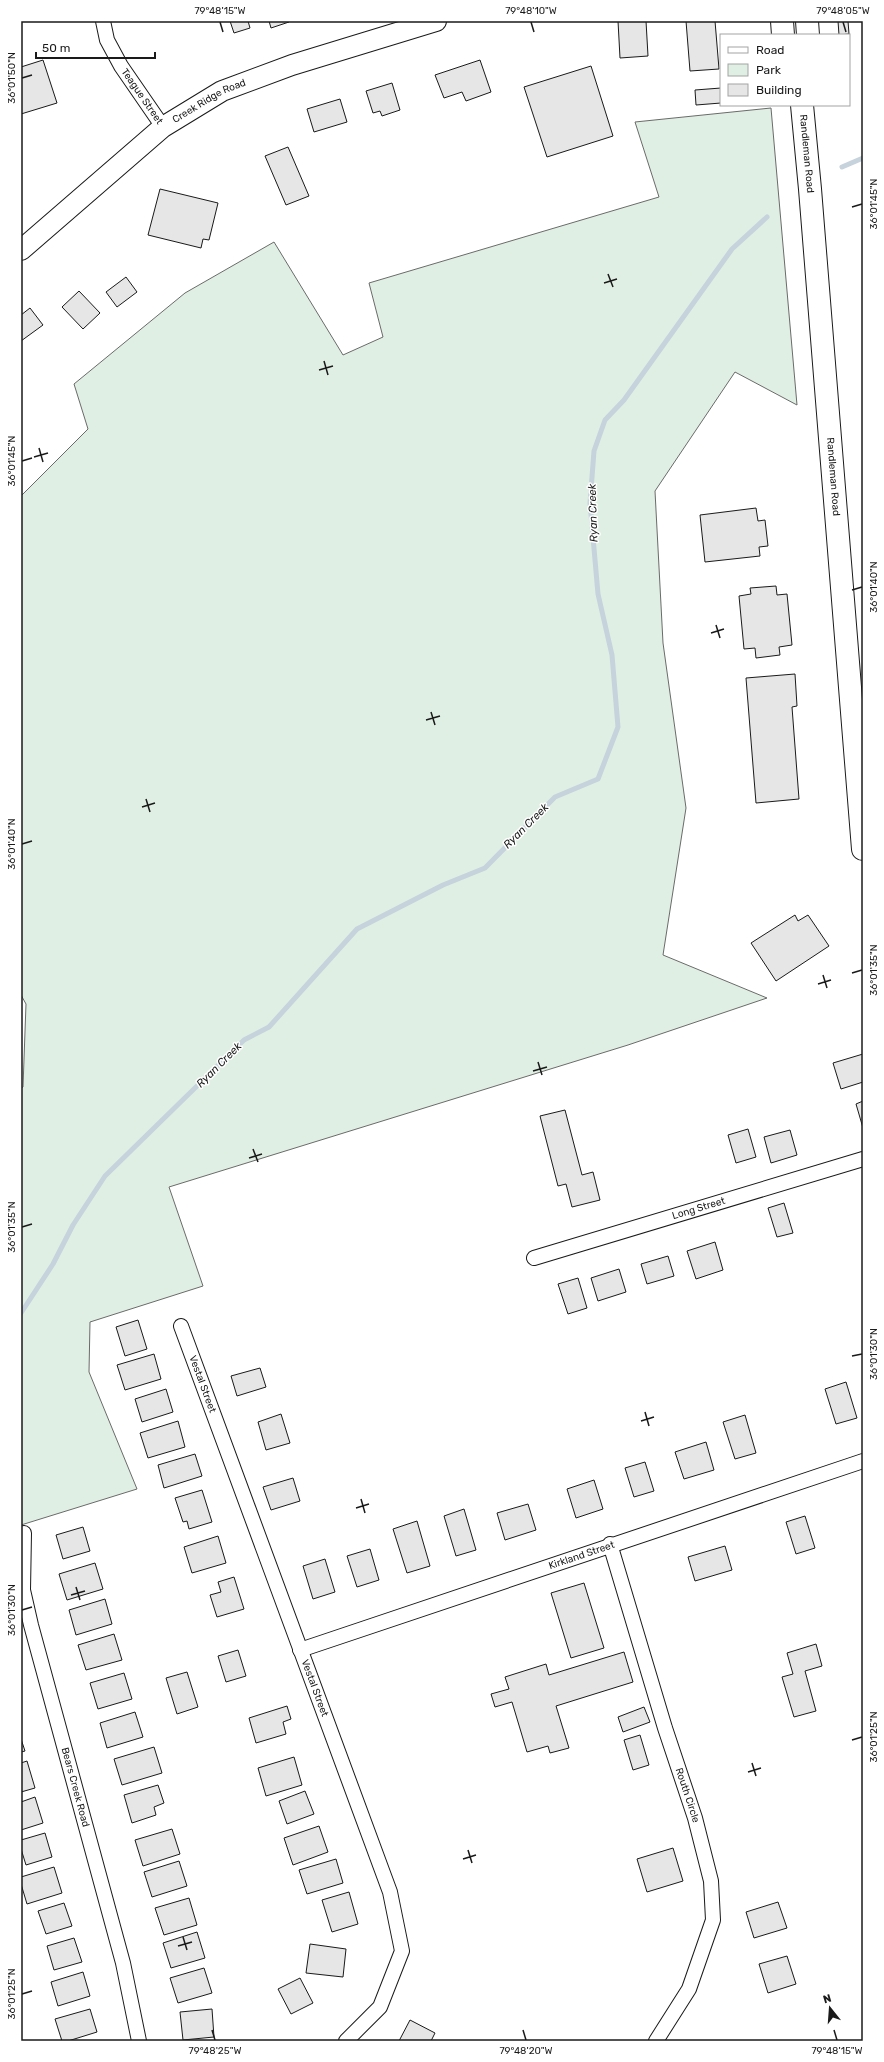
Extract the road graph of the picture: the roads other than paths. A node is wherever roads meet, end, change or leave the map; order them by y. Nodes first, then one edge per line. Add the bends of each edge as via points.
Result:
1 (103, 21) edge
2 (436, 21) edge
3 (782, 21) edge
4 (807, 21) edge
5 (784, 34) edge
6 (808, 34) edge
7 (802, 106) edge
8 (163, 128) junction
9 (21, 250) edge
10 (863, 849) edge
11 (863, 1159) edge
12 (534, 1258) dead end
13 (182, 1326) dead end
14 (863, 1461) edge
15 (24, 1533) dead end
16 (610, 1544) junction
17 (300, 1650) junction
18 (139, 2041) edge
19 (346, 2041) edge
20 (656, 2041) edge

1 - 8 street, Teague Street via 107,40 121,66
2 - 8 main road, Creek Ridge Road via 292,65 222,91
3 - 5 main road
4 - 6 main road
7 - 10 main road, Randleman Road
8 - 9 main road, Creek Ridge Road
11 - 12 street, Long Street
13 - 17 street, Vestal Street
14 - 16 street, Kirkland Street
15 - 18 street, Bears Creek Road via 23,1590 123,1963
16 - 17 street, Kirkland Street
16 - 20 street, Routh Circle via 695,1818 711,1881 713,1920 689,1989
17 - 19 street, Vestal Street via 390,1892 402,1951 380,2007

